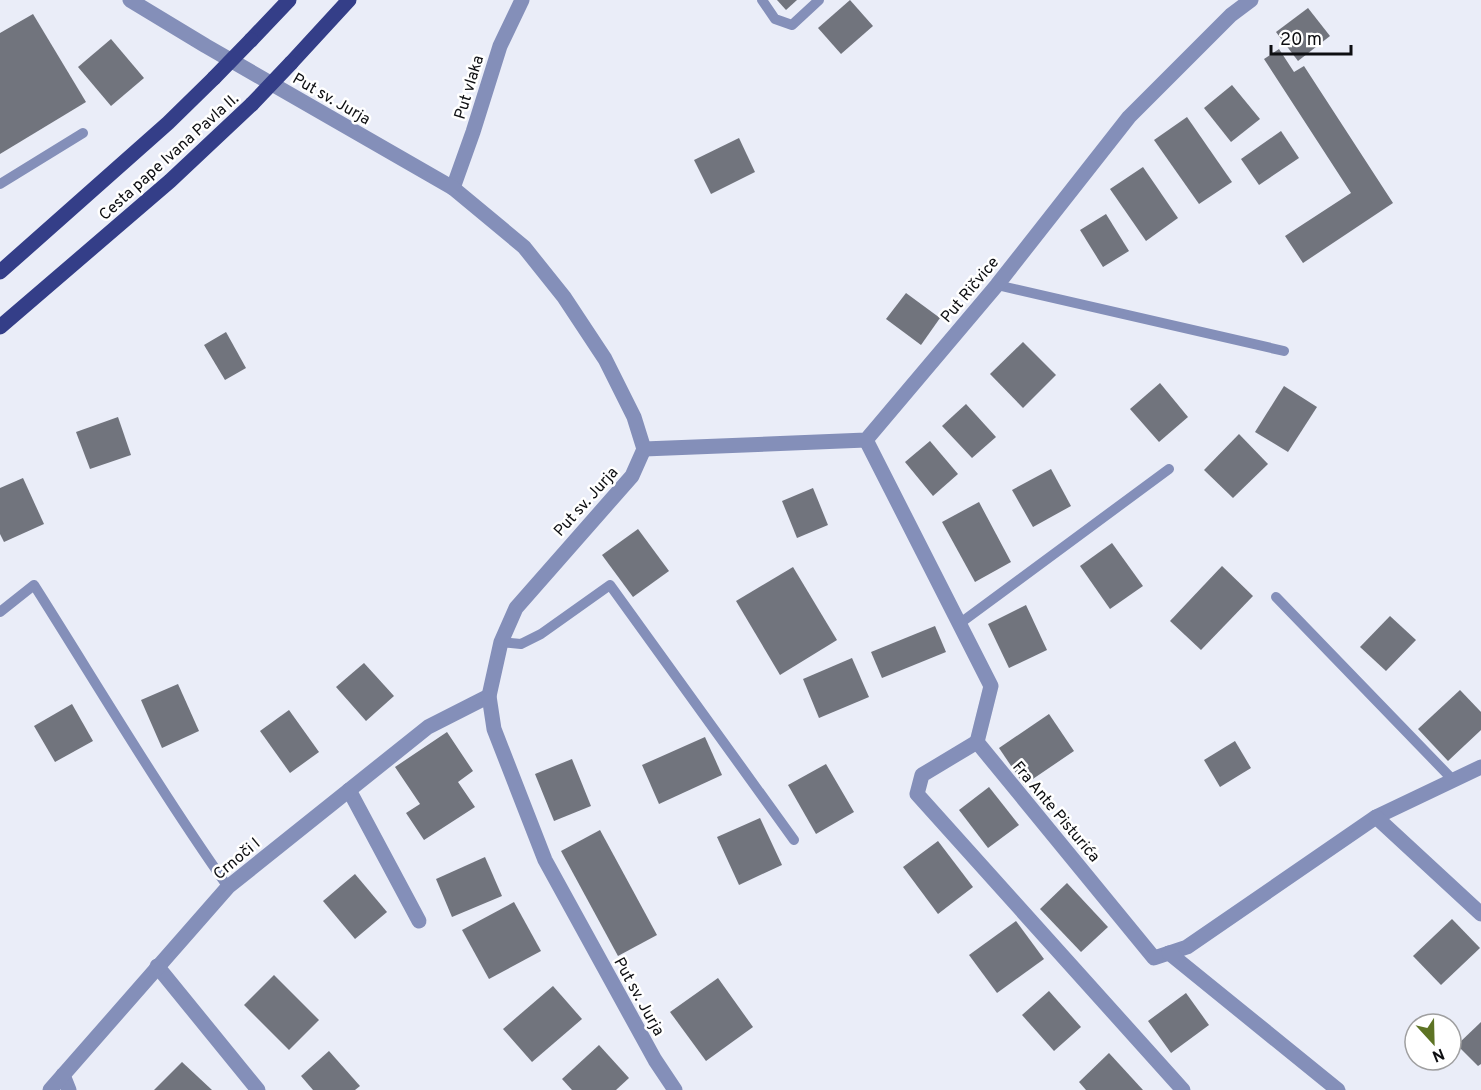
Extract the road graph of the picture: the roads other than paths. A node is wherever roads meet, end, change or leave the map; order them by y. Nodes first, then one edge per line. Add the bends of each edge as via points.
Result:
1 (130, 0) edge
2 (289, 0) edge
3 (349, 0) edge
4 (522, 0) edge
5 (762, 0) edge
6 (819, 0) edge
7 (1251, 0) edge
8 (83, 133) dead end
9 (0, 184) edge
10 (453, 188) junction
11 (0, 272) edge
12 (997, 285) junction
13 (0, 327) edge
14 (1284, 351) dead end
15 (866, 440) junction
16 (644, 449) junction
17 (1169, 469) dead end
18 (1276, 597) dead end
19 (0, 612) edge
20 (959, 624) junction
21 (501, 642) junction
22 (489, 696) junction
23 (977, 742) junction
24 (1481, 767) edge
25 (1453, 780) junction
26 (350, 790) junction
27 (1376, 817) junction
28 (794, 840) dead end
29 (228, 887) junction
30 (1481, 914) edge
31 (419, 921) dead end
32 (1169, 953) junction
33 (157, 966) junction
34 (63, 1075) junction
35 (51, 1090) edge
36 (69, 1090) edge
37 (258, 1090) edge
38 (675, 1090) edge
39 (1183, 1090) edge
40 (1338, 1090) edge

1 - 10 street, Put sv. Jurja
2 - 11 main road, Cesta pape Ivana Pavla II., bridge via 168,123
3 - 13 main road, Cesta pape Ivana Pavla II., bridge via 252,104 170,181
4 - 10 street, Put vlaka via 500,46
5 - 6 lane via 775,19 792,25
7 - 12 street, Put Ričvice via 1231,15 1129,117
8 - 9 lane
10 - 16 street, Put sv. Jurja via 524,247 564,297 605,358 634,417
12 - 14 lane
12 - 15 street, Put Ričvice
15 - 16 street
15 - 20 street
16 - 21 street, Put sv. Jurja via 632,476 516,608
17 - 20 lane
18 - 25 lane
19 - 29 lane via 34,585 149,770
20 - 23 street via 992,686
21 - 22 street, Put sv. Jurja
21 - 28 lane via 521,644 541,634 610,585
22 - 26 street, Crnoči l via 428,727
22 - 38 street, Put sv. Jurja via 494,729 545,860
23 - 32 street, Fra Ante Pisturića via 1154,958
23 - 39 street via 922,775 917,794
24 - 25 street
25 - 27 street
26 - 29 street, Crnoči l
26 - 31 street
27 - 30 street
27 - 32 street via 1187,947
29 - 33 street, Crnoči l
32 - 40 street
33 - 34 street, Crnoči l
33 - 37 street
34 - 35 street, Crnoči l
34 - 36 street

